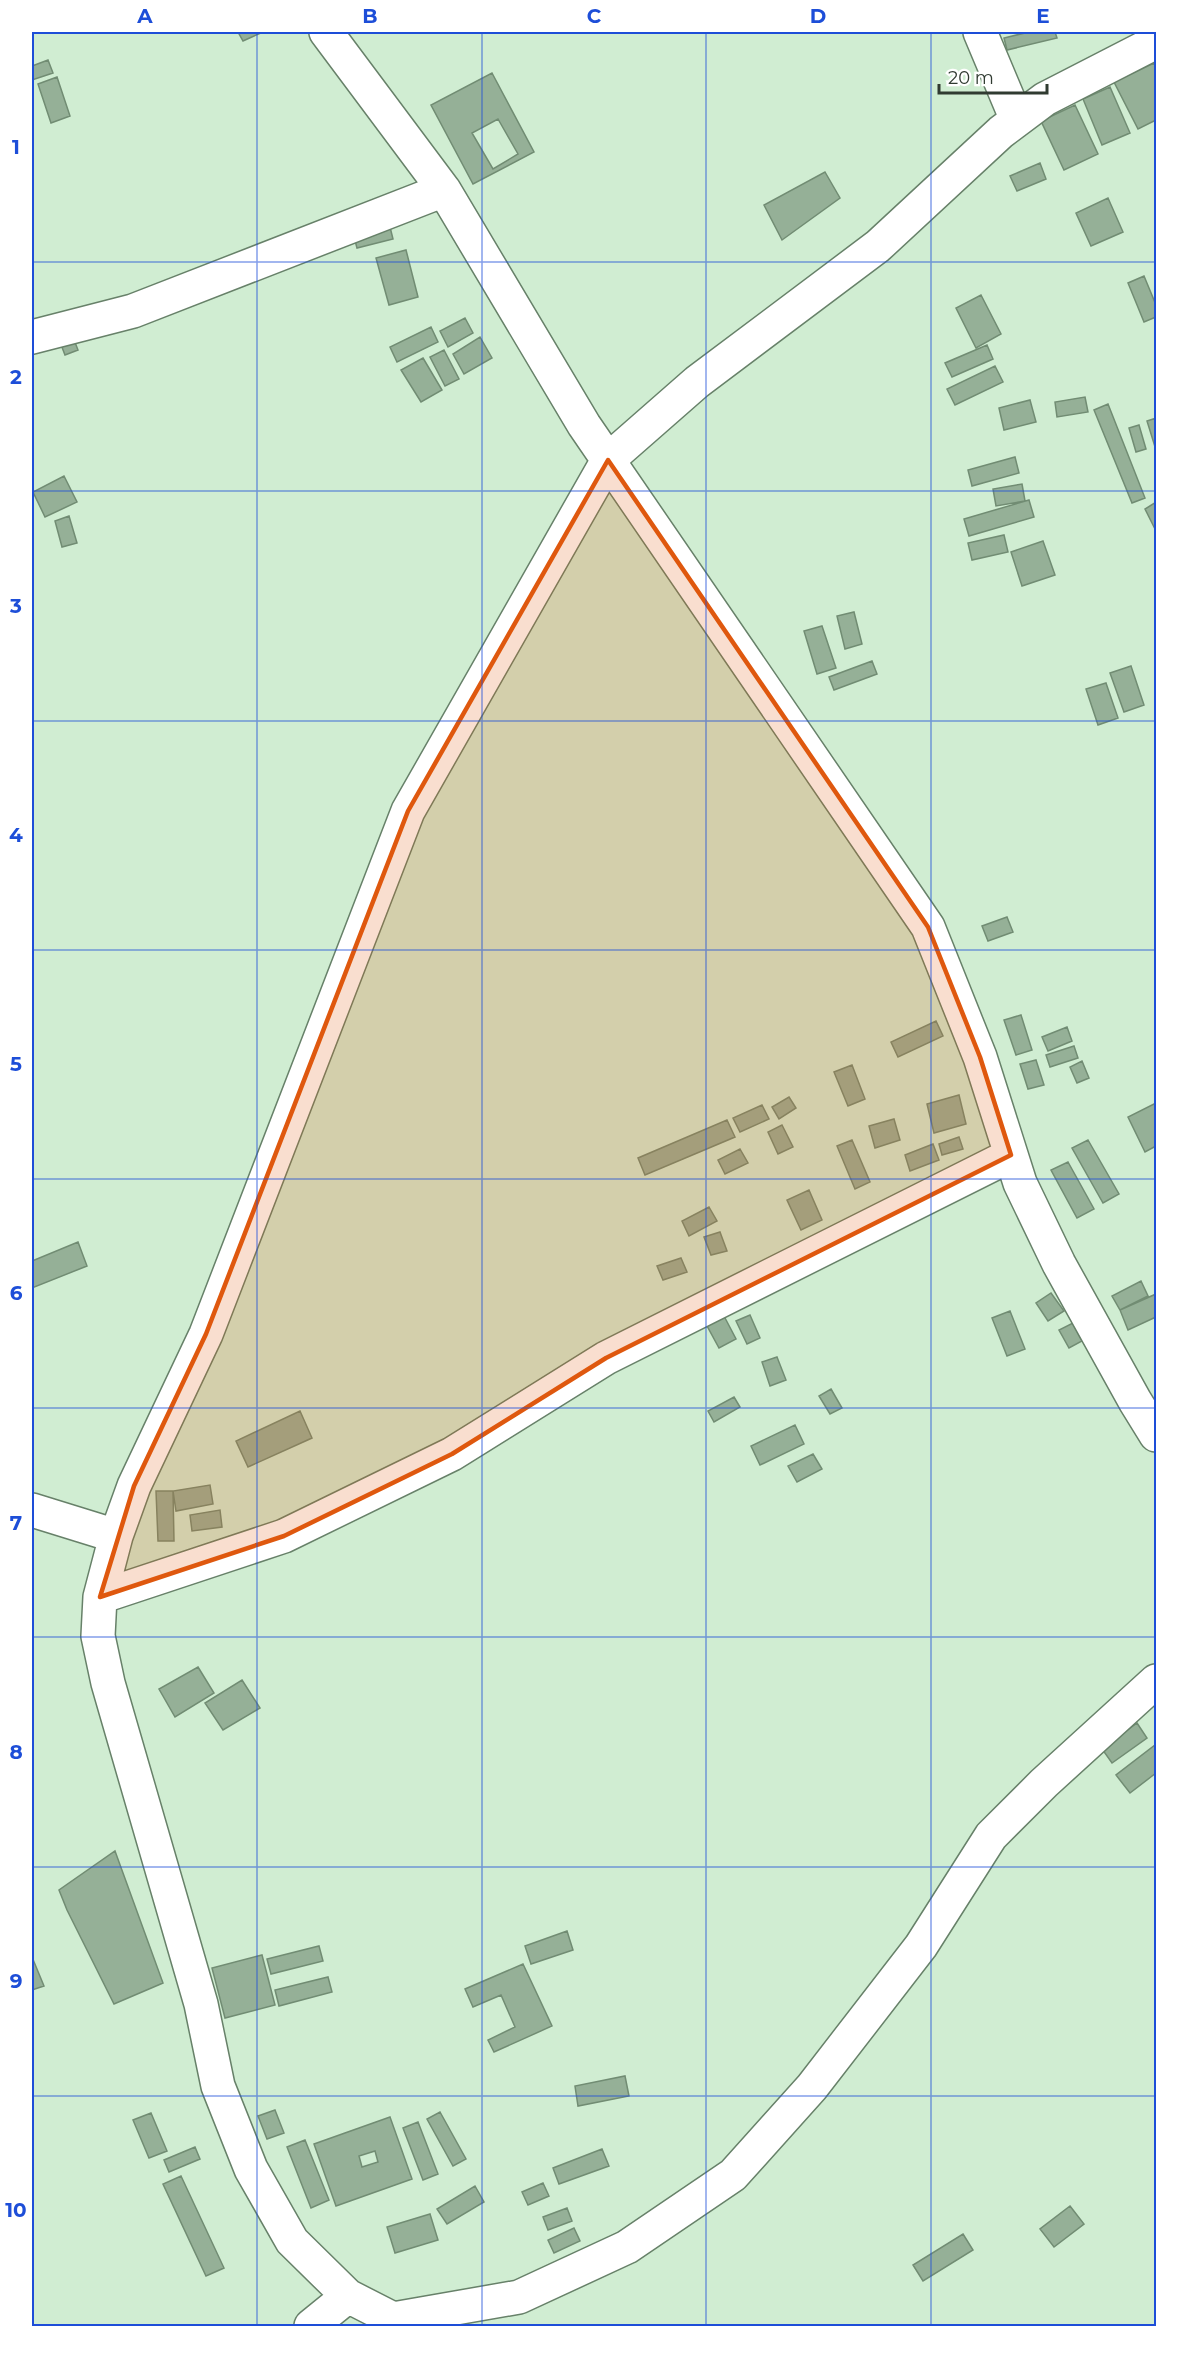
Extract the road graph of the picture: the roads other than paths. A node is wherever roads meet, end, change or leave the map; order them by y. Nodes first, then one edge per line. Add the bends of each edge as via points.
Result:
1 (326, 32) edge
2 (980, 32) edge
3 (1156, 42) edge
4 (1017, 120) junction
5 (444, 190) junction
6 (32, 337) edge
7 (608, 460) junction
8 (1011, 1155) junction
9 (1156, 1435) edge
10 (32, 1510) edge
11 (116, 1536) junction
12 (100, 1597) junction
13 (1156, 1681) edge
14 (348, 2296) junction
15 (398, 2323) edge
16 (311, 2326) edge

1 - 5 street
2 - 4 street
3 - 4 street via 1045,99
4 - 7 street via 878,246 697,382
5 - 6 street via 133,310
5 - 7 street
7 - 8 street via 928,927 980,1057
7 - 11 street via 408,812 206,1334 134,1486
8 - 9 street via 1020,1183 1059,1264
8 - 12 street via 606,1358 452,1454 284,1536
10 - 11 street
11 - 12 street
12 - 14 street via 98,1636 108,1683 201,2004 218,2086 251,2169 292,2241
13 - 15 street via 991,1836 921,1946 812,2087 733,2175 627,2247 519,2297
14 - 15 street
14 - 16 street

